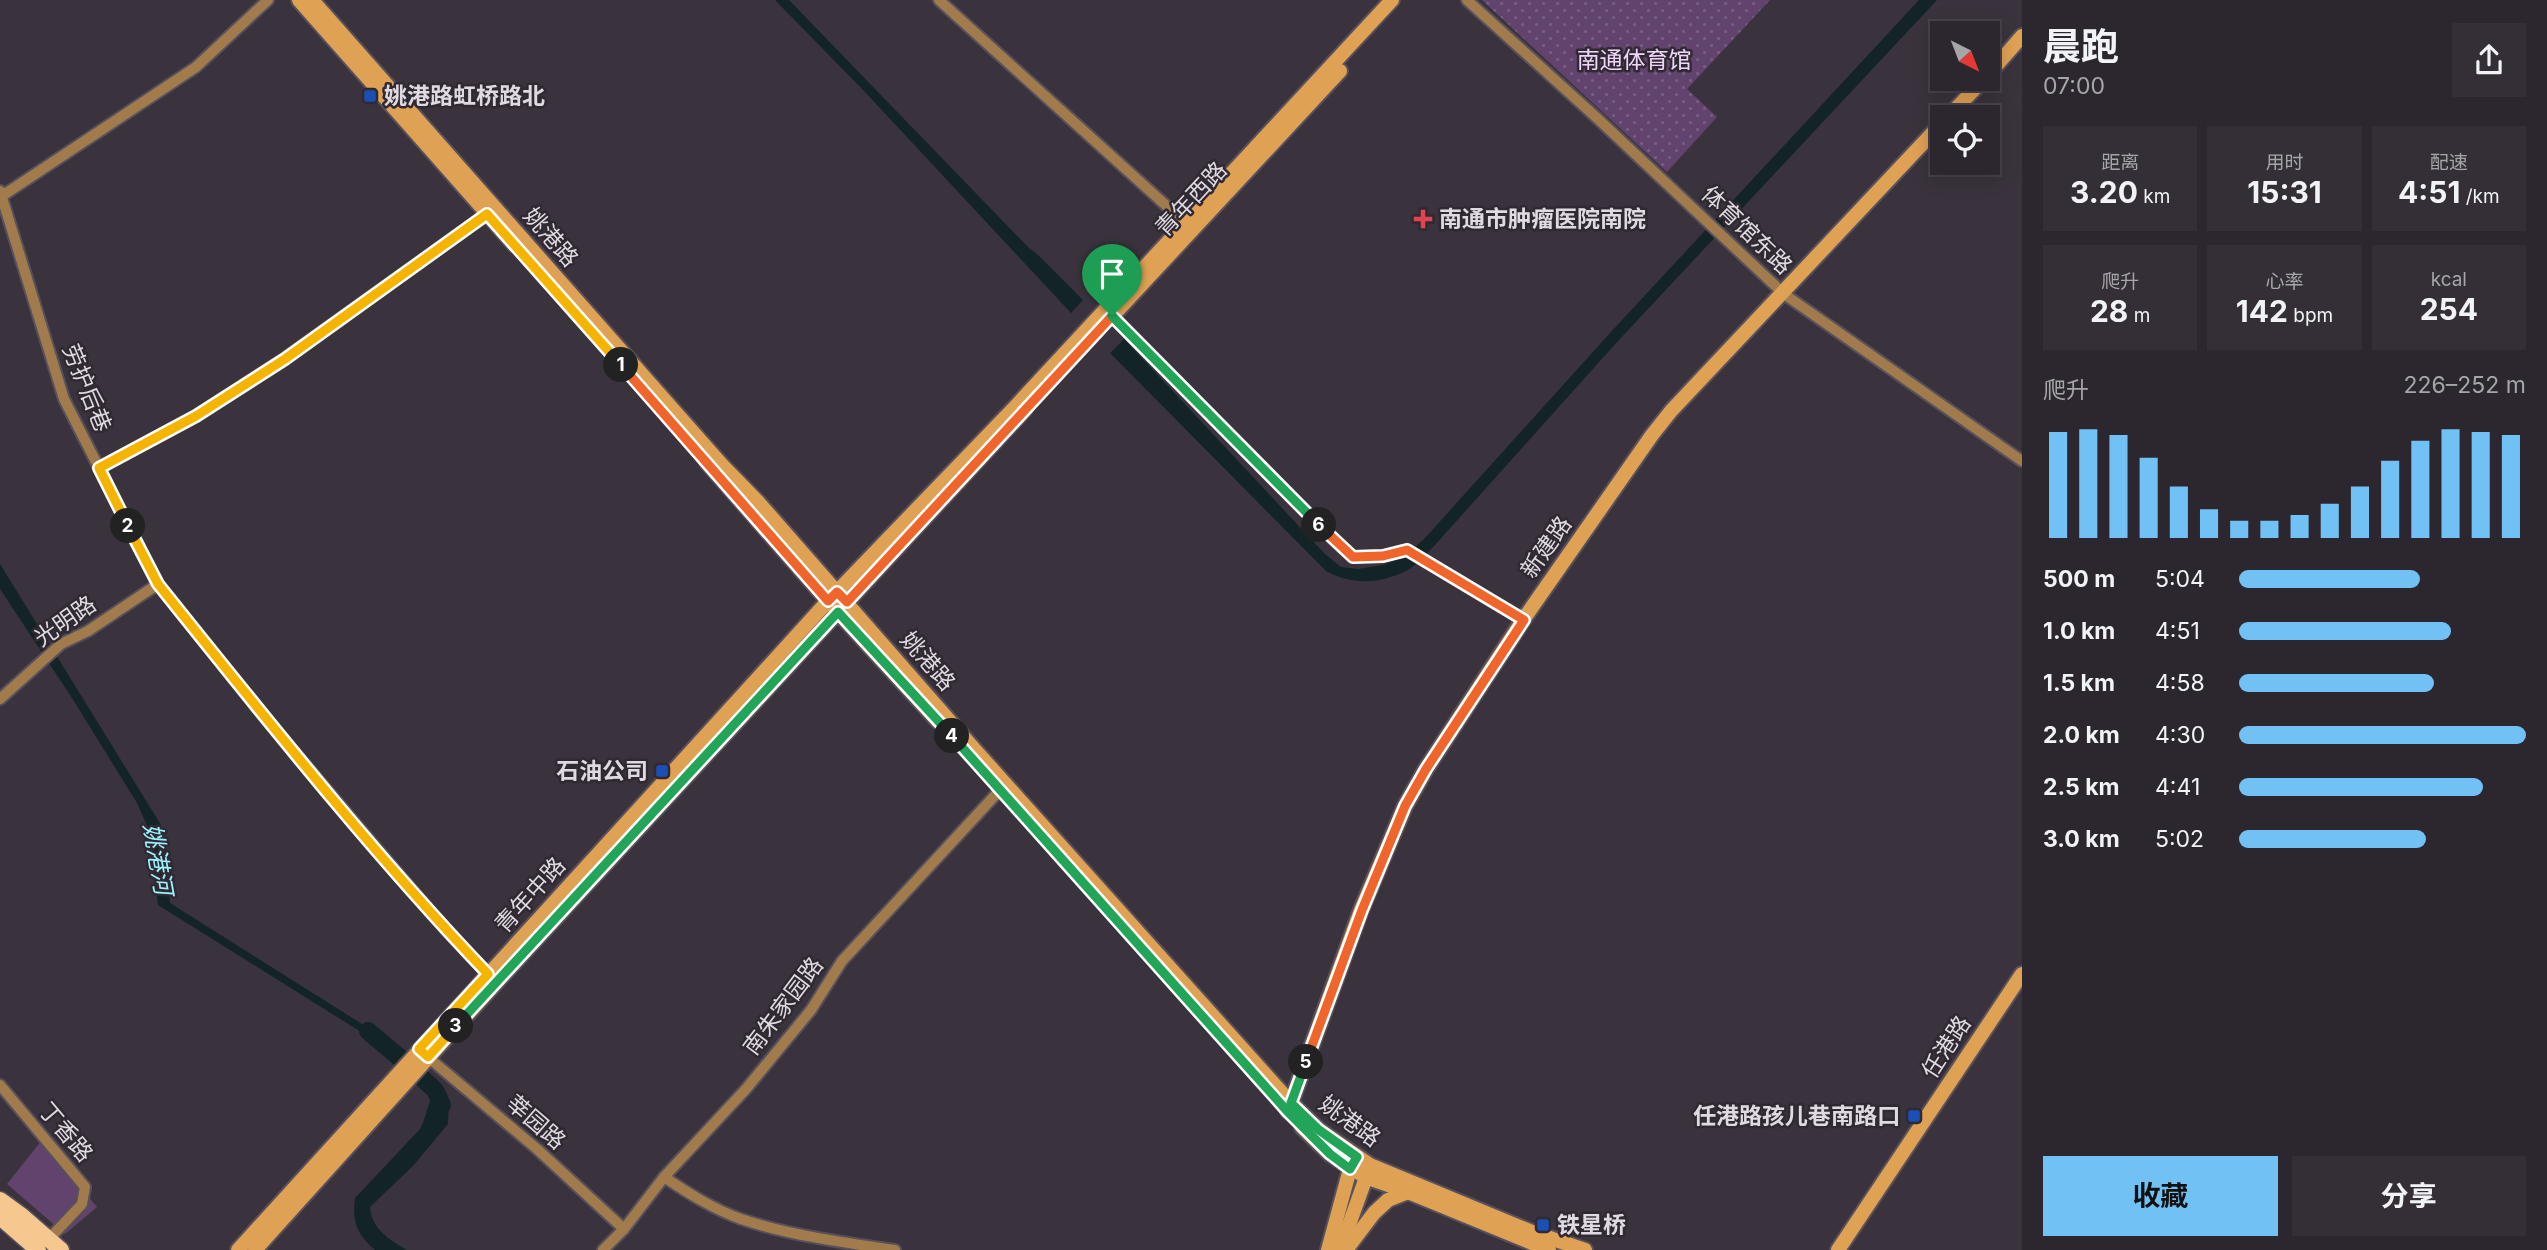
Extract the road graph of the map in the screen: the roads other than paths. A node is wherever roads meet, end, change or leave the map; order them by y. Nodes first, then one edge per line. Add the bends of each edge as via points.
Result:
1 (268, 0) edge
2 (299, 0) edge
3 (312, 0) edge
4 (939, 0) edge
5 (1392, 0) edge
6 (1405, 0) edge
7 (1467, 0) edge
8 (2022, 36) edge
9 (2000, 61) edge
10 (1973, 91) edge
11 (1959, 105) edge
12 (1930, 135) edge
13 (1, 194) edge
14 (487, 214) junction
15 (1189, 226) junction
16 (1784, 294) junction
17 (1112, 316) junction
18 (2022, 461) edge
19 (99, 468) junction
20 (158, 584) junction
21 (837, 602) junction
22 (1524, 620) junction
23 (0, 699) edge
24 (1000, 790) junction
25 (488, 974) junction
26 (2022, 974) edge
27 (423, 1053) junction
28 (0, 1085) edge
29 (1289, 1107) junction
30 (1354, 1163) junction
31 (1368, 1171) junction
32 (664, 1177) junction
33 (1408, 1192) junction
34 (0, 1200) edge
35 (0, 1217) edge
36 (624, 1229) junction
37 (49, 1246) edge
38 (238, 1250) edge
39 (255, 1250) edge
40 (603, 1250) edge
41 (895, 1250) edge
42 (1328, 1250) edge
43 (1340, 1250) edge
44 (1346, 1250) edge
45 (1549, 1250) edge
46 (1585, 1250) edge
47 (1838, 1250) edge

1 - 13 street via 196,67
2 - 14 main road, 姚港路
3 - 21 main road, 姚港路
4 - 15 street
5 - 15 main road, 青年西路
6 - 15 main road, 青年西路
7 - 16 street, 体育馆东路
8 - 9 main road
10 - 11 main road
12 - 16 main road, 新建路
13 - 19 street, 劳护后巷 via 64,399
14 - 19 street via 285,359 196,416
14 - 21 main road, 姚港路
15 - 17 main road, 青年西路
15 - 21 main road, 青年西路
16 - 18 street, 体育馆东路
16 - 22 main road, 新建路 via 1671,411
17 - 21 main road, 青年西路
17 - 22 street via 1353,557 1407,550
19 - 20 street, 劳护后巷
20 - 23 street, 光明路 via 61,644
20 - 25 street, 劳护后巷 via 267,720
21 - 24 main road, 姚港路
21 - 25 main road, 青年中路
21 - 27 main road, 青年中路
21 - 29 main road, 姚港路 via 976,751
22 - 29 main road, 新建路 via 1405,806
24 - 29 main road, 姚港路
24 - 32 street, 南朱家园路 via 842,961 811,1010 746,1089
25 - 27 main road, 青年中路
26 - 47 main road, 任港路
27 - 36 street, 莘园路
27 - 38 main road, 青年中路
27 - 39 main road, 青年中路
28 - 37 street, 丁香路 via 85,1187 82,1204
29 - 30 main road, 姚港路 via 1330,1154
30 - 31 main road, 姚港路
30 - 42 main road
31 - 33 main road, 姚港路
31 - 43 main road
31 - 46 main road, 姚港路
32 - 36 street, 南朱家园路
32 - 41 street via 741,1219
33 - 44 main road via 1388,1200 1374,1213
33 - 45 main road, 姚港路
34 - 37 main road
35 - 37 main road
36 - 40 street, 南朱家园路

